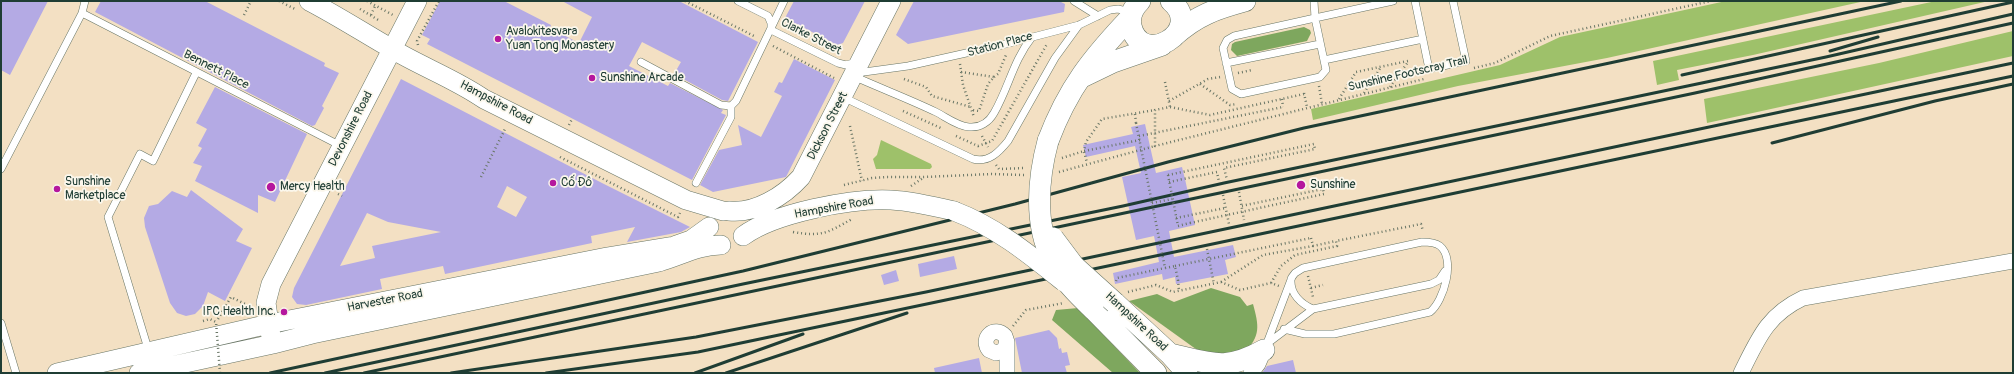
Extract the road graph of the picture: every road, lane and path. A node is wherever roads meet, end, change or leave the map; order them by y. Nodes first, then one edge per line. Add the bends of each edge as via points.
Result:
1 (85, 1) edge
2 (250, 1) edge
3 (309, 1) edge
4 (367, 1) edge
5 (418, 1) edge
6 (439, 1) edge
7 (738, 1) edge
8 (784, 1) edge
9 (891, 1) edge
10 (900, 1) edge
11 (1074, 1) edge
12 (1171, 1) edge
13 (1245, 1) edge
14 (1314, 1) edge
15 (1393, 1) edge
16 (1415, 1) edge
17 (1453, 1) edge
18 (1711, 1) edge
19 (375, 6) junction
20 (1132, 9) edge
21 (82, 13) junction
22 (244, 15) dead end
23 (1098, 16) junction
24 (396, 17) dead end
25 (1315, 18) junction
26 (369, 19) dead end
27 (1079, 25) junction
28 (771, 30) junction
29 (1032, 36) junction
30 (1171, 39) junction
31 (1423, 39) junction
32 (1048, 43) dead end
33 (1320, 44) junction
34 (392, 49) junction
35 (422, 50) dead end
36 (1006, 54) dead end
37 (1324, 60) junction
38 (641, 62) dead end
39 (1226, 63) junction
40 (863, 64) junction
41 (1381, 67) junction
42 (1473, 68) dead end
43 (1258, 69) dead end
44 (961, 72) dead end
45 (196, 73) junction
46 (1235, 74) dead end
47 (1222, 76) dead end
48 (994, 77) junction
49 (1317, 78) junction
50 (1428, 78) dead end
51 (860, 79) junction
52 (904, 79) dead end
53 (1078, 80) junction
54 (1165, 82) dead end
55 (1390, 87) junction
56 (1364, 93) junction
57 (1304, 94) dead end
58 (1282, 99) junction
59 (849, 100) junction
60 (1339, 100) junction
61 (1169, 101) junction
62 (1322, 104) junction
63 (731, 106) junction
64 (1170, 107) junction
65 (1155, 110) junction
66 (1135, 114) junction
67 (572, 119) dead end
68 (565, 123) dead end
69 (569, 125) junction
70 (850, 126) dead end
71 (576, 128) dead end
72 (512, 133) dead end
73 (1139, 136) junction
74 (1140, 140) junction
75 (986, 144) dead end
76 (342, 146) junction
77 (1155, 146) junction
78 (557, 156) dead end
79 (1, 169) edge
80 (1055, 173) dead end
81 (1032, 175) dead end
82 (481, 177) dead end
83 (924, 177) junction
84 (1227, 180) dead end
85 (862, 181) junction
86 (1169, 182) junction
87 (1219, 182) dead end
88 (696, 183) dead end
89 (839, 187) dead end
90 (908, 188) dead end
91 (1238, 192) dead end
92 (338, 194) dead end
93 (342, 196) dead end
94 (1223, 196) dead end
95 (1172, 199) junction
96 (686, 200) junction
97 (1152, 203) junction
98 (1241, 206) junction
99 (1226, 208) junction
100 (732, 211) junction
101 (1040, 217) junction
102 (678, 218) dead end
103 (855, 218) dead end
104 (1176, 218) junction
105 (791, 220) junction
106 (1244, 220) dead end
107 (1229, 224) dead end
108 (709, 226) junction
109 (743, 236) junction
110 (1336, 241) junction
111 (1425, 242) junction
112 (721, 246) junction
113 (1313, 246) junction
114 (1207, 249) dead end
115 (2013, 261) edge
116 (1175, 266) junction
117 (1447, 267) junction
118 (1165, 268) junction
119 (1292, 277) junction
120 (1117, 278) dead end
121 (1221, 282) junction
122 (1272, 283) junction
123 (1214, 284) junction
124 (1323, 285) dead end
125 (1311, 288) dead end
126 (1073, 289) junction
127 (1287, 289) junction
128 (1180, 291) junction
129 (1173, 292) dead end
130 (1312, 309) junction
131 (240, 316) dead end
132 (203, 321) dead end
133 (216, 322) junction
134 (1, 323) edge
135 (269, 324) junction
136 (1284, 329) junction
137 (273, 344) junction
138 (149, 352) junction
139 (1170, 354) junction
140 (1259, 361) edge
141 (16, 373) edge
142 (58, 373) edge
143 (139, 373) edge
144 (220, 373) edge
145 (1001, 373) edge
146 (1007, 373) edge
147 (1156, 373) edge
148 (1187, 373) edge
149 (1741, 373) edge

1 - 21 lane
2 - 22 path
3 - 34 street, Hampshire Road
4 - 19 path
5 - 34 street, Devonshire Road
6 - 35 path via 417,42
7 - 28 lane, Clarke Street via 768,16
8 - 28 lane
9 - 40 street, Dickson Street
10 - 40 lane
11 - 23 lane
12 - 30 main road via 1177,7 1180,17 1179,27
13 - 30 main road via 1199,16
14 - 25 lane
15 - 25 lane
16 - 31 lane
17 - 31 lane via 1466,61 1429,69
18 - 42 path, Sunshine Footscray Trail via 1554,35 1495,63
19 - 24 path
19 - 26 path
20 - 23 lane, Station Place via 1113,9
20 - 30 main road via 1132,30 1140,40 1151,45 1160,45
20 - 53 main road, Hampshire Road
21 - 45 lane, Bennett Place
21 - 79 lane
23 - 27 lane, Station Place
25 - 33 lane
25 - 39 lane via 1230,37 1223,48
27 - 29 lane, Station Place
27 - 59 lane via 1055,58 1008,140 989,158 973,159
28 - 40 lane, Clarke Street via 840,64
28 - 63 lane via 736,101
29 - 40 lane, Station Place via 908,66
29 - 51 lane via 1018,57 993,115 987,122 978,126 961,126 921,105
30 - 53 main road via 1154,49 1113,62
31 - 37 lane
32 - 75 path via 992,141
33 - 37 lane
33 - 39 lane
34 - 76 street, Devonshire Road
34 - 96 street, Hampshire Road via 468,88 484,99
36 - 48 path via 998,74
37 - 49 lane via 1325,73
38 - 63 lane via 721,105
39 - 49 lane via 1232,89 1238,94
40 - 51 lane
40 - 100 street, Dickson Street via 801,177 777,197
41 - 55 path via 1408,61
41 - 56 path
41 - 60 path via 1356,72
43 - 46 path
44 - 48 path
45 - 76 lane, Bennett Place
45 - 138 lane via 153,161 140,154 108,217
47 - 61 path via 1208,79
48 - 52 path via 988,84 979,111 932,96 926,87
49 - 62 path
50 - 55 path, Sunshine Footscray Trail
51 - 59 lane
53 - 101 main road, Hampshire Road, bridge via 1060,112 1048,141 1041,176
54 - 61 path
55 - 56 path, Sunshine Footscray Trail
56 - 60 path, Sunshine Footscray Trail
57 - 58 path
58 - 64 path via 1210,115
58 - 73 path, bridge via 1283,107
59 - 100 lane via 805,183 772,208
60 - 62 path, Sunshine Footscray Trail
61 - 64 path
62 - 77 path, Sunshine Footscray Trail
63 - 88 lane via 730,119
64 - 65 path
65 - 66 path
65 - 77 path
66 - 73 path, bridge
66 - 74 path via 1102,119 1086,142 1084,151
67 - 69 path
68 - 69 path
69 - 71 path
70 - 85 path
72 - 82 path via 506,129
73 - 74 path, bridge
74 - 97 path, bridge
76 - 135 street, Devonshire Road via 271,284 267,298
77 - 80 path, Sunshine Footscray Trail
78 - 102 path
81 - 83 path
83 - 85 path via 887,177
83 - 90 path
84 - 86 path, bridge via 1224,168 1315,149 1314,144 1168,175
85 - 89 path
86 - 87 path via 1217,172
86 - 95 path, bridge
91 - 98 path
92 - 93 path
94 - 99 path
95 - 97 path
95 - 104 path, bridge
96 - 100 street, Hampshire Road
96 - 108 street, Hampshire Road
97 - 118 path, bridge
98 - 104 path, bridge via 1323,189 1324,194 1178,226
98 - 106 path
99 - 104 path
99 - 107 path
100 - 108 street via 713,216
100 - 109 street via 742,220
101 - 126 main road, Hampshire Road, bridge via 1051,258
101 - 139 main road, Hampshire Road, bridge via 1069,259
103 - 105 path via 821,234 807,235
105 - 109 street, Hampshire Road via 766,222
105 - 126 street, Hampshire Road, bridge via 852,202 882,200 912,202 954,211 976,219 1001,234
108 - 112 street via 712,238
108 - 135 street, Harvester Road via 691,240 674,246
109 - 112 street via 734,245
110 - 111 path via 1421,224
110 - 113 path
110 - 122 path via 1337,246 1295,255 1281,266
111 - 117 lane via 1437,244 1443,249 1447,257
111 - 119 lane via 1307,266
112 - 137 street, Harvester Road via 704,247 659,262
113 - 116 path, bridge via 1311,238
113 - 121 path via 1263,255
114 - 123 path
115 - 149 street via 1803,298 1787,306 1766,326
116 - 118 path, bridge
116 - 128 path, bridge
117 - 130 lane via 1443,276 1431,284
117 - 136 lane via 1442,298 1425,314 1334,334 1305,334
118 - 120 path
119 - 127 lane
119 - 130 lane via 1292,286 1298,299
121 - 122 path via 1240,290
121 - 123 path
122 - 127 path
123 - 128 path
124 - 125 path
126 - 147 main road, Hampshire Road, bridge
127 - 140 lane
128 - 129 path
130 - 136 lane
131 - 133 path via 247,305 231,297
132 - 133 path, bridge via 210,318
133 - 144 path, bridge
134 - 141 lane
135 - 137 street, Devonshire Road
135 - 138 street, Harvester Road
136 - 140 lane
137 - 143 street, Harvester Road
138 - 142 street, Harvester Road
139 - 140 main road via 1226,364 1245,360
139 - 148 main road, Hampshire Road
145 - 146 street via 987,348 991,352 999,352 1004,350 1007,342

